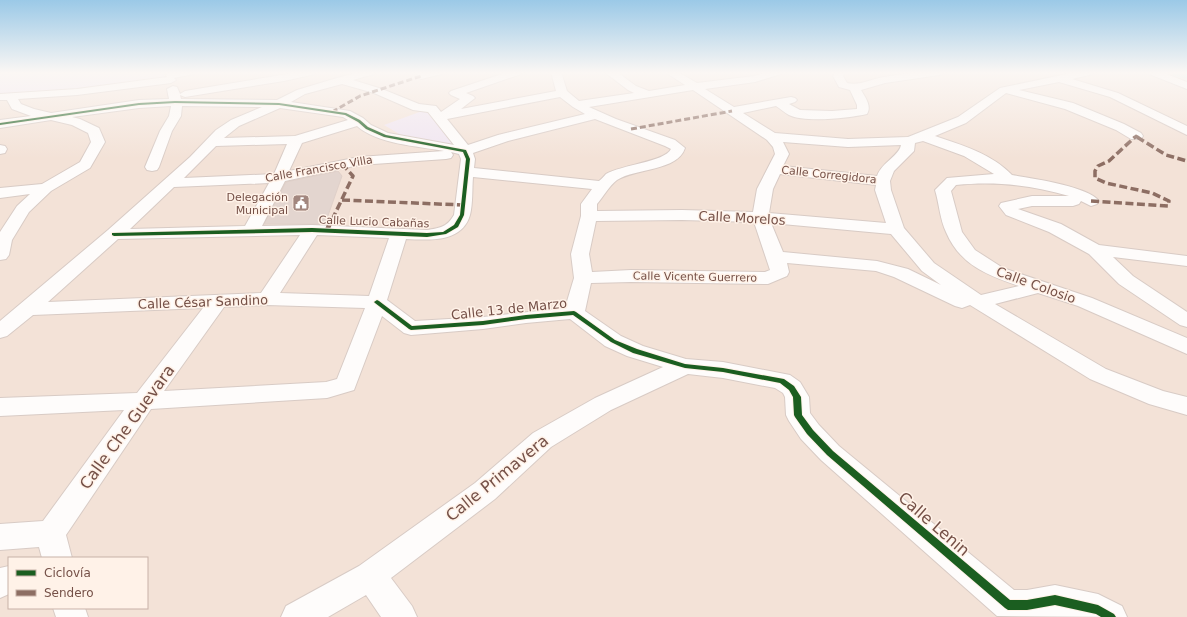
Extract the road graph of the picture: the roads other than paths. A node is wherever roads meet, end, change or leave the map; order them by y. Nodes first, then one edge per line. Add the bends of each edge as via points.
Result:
1 (10, 101) edge
2 (158, 101) edge
3 (176, 101) edge
4 (223, 101) edge
5 (285, 101) edge
6 (402, 101) edge
7 (465, 101) edge
8 (522, 101) edge
9 (572, 101) edge
10 (604, 101) edge
11 (717, 101) edge
12 (786, 101) edge
13 (860, 101) edge
14 (989, 101) edge
15 (1048, 101) edge
16 (1126, 101) edge
17 (778, 102) junction
18 (279, 104) junction
19 (577, 105) junction
20 (732, 110) junction
21 (597, 115) junction
22 (48, 116) junction
23 (443, 116) junction
24 (359, 121) junction
25 (0, 124) edge
26 (1187, 131) edge
27 (1136, 136) dead end
28 (772, 137) junction
29 (916, 139) junction
30 (296, 140) junction
31 (212, 142) junction
32 (466, 153) junction
33 (152, 166) dead end
34 (775, 169) junction
35 (466, 172) junction
36 (279, 178) junction
37 (1007, 179) junction
38 (883, 181) junction
39 (170, 183) junction
40 (603, 186) junction
41 (46, 188) junction
42 (0, 193) edge
43 (589, 216) junction
44 (760, 217) junction
45 (896, 229) junction
46 (312, 230) junction
47 (251, 231) junction
48 (399, 233) junction
49 (114, 234) junction
50 (1095, 250) junction
51 (0, 255) edge
52 (776, 257) junction
53 (1187, 261) edge
54 (583, 278) junction
55 (1037, 287) junction
56 (267, 299) junction
57 (218, 301) junction
58 (377, 302) junction
59 (978, 302) junction
60 (28, 309) junction
61 (574, 313) junction
62 (1002, 317) junction
63 (1187, 321) edge
64 (0, 331) edge
65 (1187, 347) edge
66 (685, 366) junction
67 (782, 381) joint
68 (144, 401) junction
69 (1187, 406) edge
70 (0, 407) edge
71 (0, 537) edge
72 (54, 546) edge
73 (370, 576) junction
74 (297, 617) edge
75 (401, 617) edge
76 (1110, 617) edge

1 - 22 street via 30,112
2 - 22 street
3 - 33 street via 175,116
4 - 18 street
5 - 18 street
6 - 23 street via 417,107 432,109
7 - 23 street
8 - 23 street
9 - 19 street, Calle 13 de Marzo
10 - 19 street
11 - 20 street, Calle Vicente Guerrero
12 - 17 street
13 - 17 street via 863,111 854,114 800,114
14 - 29 street via 962,120
15 - 27 street via 1069,106
16 - 26 street
17 - 20 street
18 - 24 street via 346,114
18 - 31 street via 235,123
19 - 21 street, Calle 13 de Marzo
20 - 28 street, Calle Vicente Guerrero
21 - 32 street via 503,138
21 - 40 street, Calle 13 de Marzo via 678,148 676,154 669,159 636,168 612,178
22 - 25 street
22 - 41 street via 76,122 94,130 98,142 85,165
23 - 32 street
24 - 30 street
24 - 32 street via 385,136
28 - 29 street via 848,143
28 - 34 street, Calle Vicente Guerrero via 782,154
29 - 37 street via 954,146 985,162
29 - 38 street via 907,152 887,169
30 - 31 street
30 - 36 street
31 - 39 street
32 - 35 street, Calle Lucio Cabañas
32 - 36 street, Calle Francisco Villa via 358,161
34 - 38 street, Calle Corregidora
34 - 44 street, Calle Vicente Guerrero via 764,189
35 - 40 street
35 - 48 street, Calle Lucio Cabañas via 462,215 456,226 444,233
36 - 39 street, Calle Francisco Villa
36 - 47 street
37 - 50 street via 1073,192 1091,201 1032,201 1007,206 1012,212 1055,228
37 - 55 street, Calle Colosio via 952,181 943,190 954,232 968,254 996,272
38 - 45 street via 883,190
39 - 49 street
40 - 43 street, Calle 13 de Marzo via 589,204
41 - 42 street
41 - 51 street via 23,209 3,240
43 - 44 street, Calle Morelos
43 - 54 street, Calle 13 de Marzo via 580,254
44 - 45 street, Calle Morelos
44 - 52 street, Calle Vicente Guerrero
45 - 59 street via 928,267
46 - 47 street, Calle Lucio Cabañas
46 - 48 street, Calle Lucio Cabañas
46 - 56 street
47 - 49 street, Calle Lucio Cabañas
48 - 58 street
49 - 60 street
50 - 53 street
50 - 63 street via 1126,280
52 - 54 street, Calle Vicente Guerrero via 780,272 768,278
52 - 62 street via 877,266 901,273 954,299
54 - 61 street, Calle 13 de Marzo
55 - 59 street
55 - 65 street, Calle Colosio via 1085,302
56 - 57 street, Calle César Sandino
56 - 58 street, Calle César Sandino
57 - 60 street, Calle César Sandino
57 - 68 street, Calle Che Guevara
58 - 61 street, Calle 13 de Marzo via 411,328
58 - 68 street via 346,384 326,390
59 - 62 street
60 - 64 street
61 - 66 street, Calle 13 de Marzo via 613,341 635,351
62 - 69 street via 1098,374 1157,398
66 - 67 street, Calle 13 de Marzo
66 - 73 street, Calle Primavera via 604,404 542,440 485,491
67 - 76 street, Calle Lenin via 792,388 797,397 798,415 830,453 1008,605 1027,605 1055,600 1098,610
68 - 70 street
68 - 72 street, Calle Che Guevara
71 - 72 street
73 - 74 street, Calle Primavera
73 - 75 street

